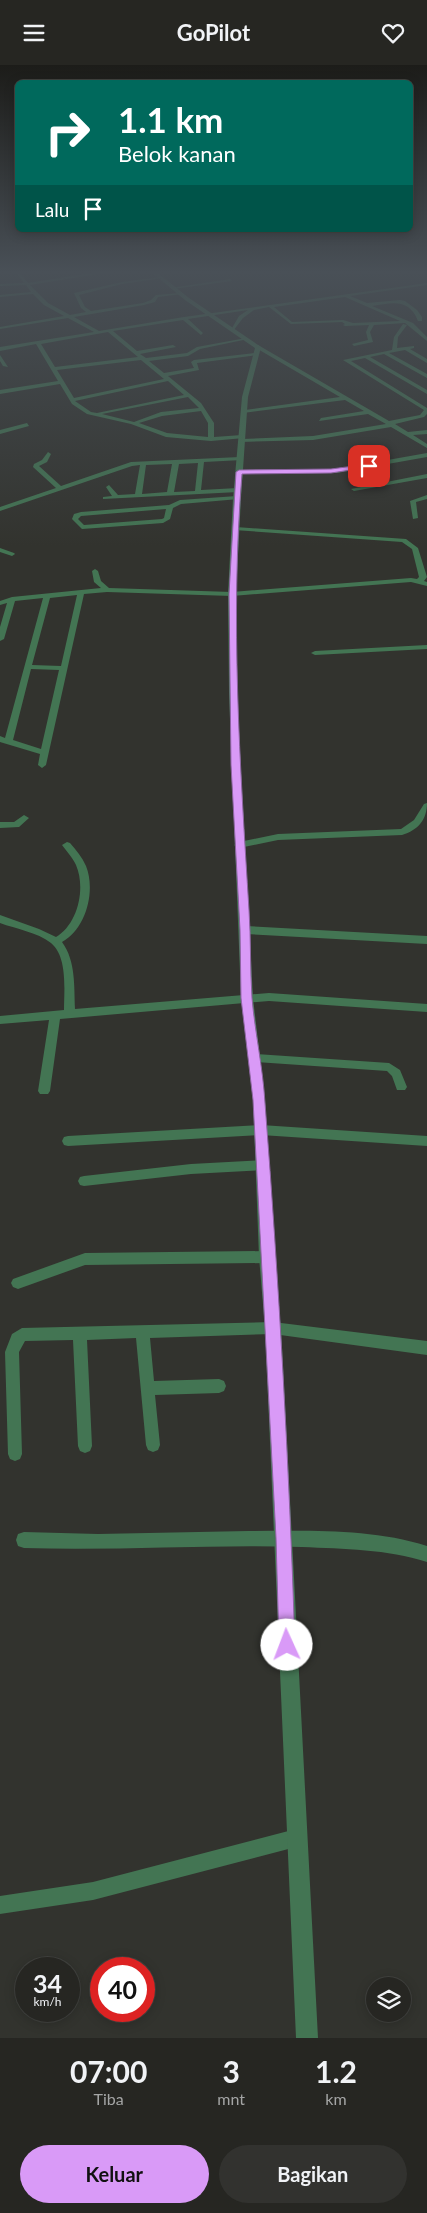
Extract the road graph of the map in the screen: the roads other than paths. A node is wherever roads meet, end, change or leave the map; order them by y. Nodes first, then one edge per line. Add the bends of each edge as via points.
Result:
1 (3, 362) edge
2 (50, 362) edge
3 (116, 362) edge
4 (147, 362) edge
5 (194, 362) edge
6 (254, 362) edge
7 (278, 362) edge
8 (349, 362) edge
9 (375, 362) edge
10 (402, 362) edge
11 (6, 366) dead end
12 (54, 369) junction
13 (164, 375) junction
14 (427, 376) edge
15 (170, 379) junction
16 (60, 382) junction
17 (0, 392) edge
18 (427, 392) edge
19 (188, 396) junction
20 (347, 398) junction
21 (420, 399) dead end
22 (72, 400) junction
23 (412, 401) junction
24 (426, 408) edge
25 (202, 409) junction
26 (245, 412) junction
27 (370, 412) junction
28 (96, 415) junction
29 (322, 420) dead end
30 (135, 423) junction
31 (392, 424) junction
32 (27, 425) dead end
33 (0, 431) edge
34 (427, 432) edge
35 (408, 434) junction
36 (211, 439) junction
37 (242, 439) junction
38 (427, 446) edge
39 (48, 454) dead end
40 (427, 455) edge
41 (201, 460) junction
42 (176, 461) junction
43 (144, 462) junction
44 (240, 465) junction
45 (427, 476) edge
46 (109, 487) dead end
47 (60, 488) junction
48 (354, 489) dead end
49 (198, 492) junction
50 (170, 494) junction
51 (237, 494) junction
52 (138, 496) junction
53 (116, 497) junction
54 (427, 497) edge
55 (105, 498) dead end
56 (170, 507) junction
57 (0, 509) edge
58 (415, 518) dead end
59 (236, 529) junction
60 (0, 549) edge
61 (12, 554) dead end
62 (95, 571) dead end
63 (423, 582) edge
64 (107, 590) junction
65 (81, 592) junction
66 (232, 594) junction
67 (47, 595) junction
68 (12, 599) junction
69 (0, 603) edge
70 (0, 639) edge
71 (427, 647) edge
72 (315, 653) dead end
73 (28, 667) junction
74 (64, 668) junction
75 (4, 741) edge
76 (45, 753) junction
77 (42, 765) dead end
78 (427, 806) edge
79 (24, 818) dead end
80 (0, 825) edge
81 (67, 845) dead end
82 (239, 845) junction
83 (0, 919) edge
84 (246, 930) junction
85 (427, 940) edge
86 (56, 941) junction
87 (247, 998) junction
88 (427, 1008) edge
89 (70, 1013) junction
90 (55, 1015) junction
91 (0, 1020) edge
92 (256, 1058) junction
93 (400, 1087) dead end
94 (44, 1091) dead end
95 (261, 1130) junction
96 (68, 1141) dead end
97 (427, 1141) edge
98 (263, 1165) junction
99 (84, 1181) dead end
100 (266, 1257) junction
101 (18, 1283) dead end
102 (272, 1328) junction
103 (142, 1331) junction
104 (80, 1333) junction
105 (427, 1348) edge
106 (219, 1386) dead end
107 (148, 1388) junction
108 (153, 1445) dead end
109 (85, 1446) dead end
110 (15, 1454) dead end
111 (284, 1538) junction
112 (24, 1540) dead end
113 (427, 1554) edge
114 (296, 1838) junction
115 (0, 1905) edge
116 (307, 2038) edge

1 - 11 street
2 - 12 street
3 - 12 street
4 - 13 street
5 - 13 street via 197,369
6 - 26 street via 245,397
7 - 20 street
8 - 23 street
9 - 18 street
10 - 14 street
12 - 16 street
13 - 15 street
15 - 19 street
15 - 22 street
16 - 17 street
16 - 22 street
19 - 25 street
19 - 28 street
20 - 26 street
20 - 27 street
21 - 23 street
22 - 28 street
23 - 24 street
24 - 31 street via 422,416
25 - 30 street via 161,415
25 - 36 street via 210,423
26 - 37 street
27 - 29 street
27 - 31 street
28 - 30 street
30 - 36 street via 166,435
31 - 35 street
31 - 37 street via 313,438
32 - 33 street
34 - 35 street
35 - 38 street
36 - 37 street
37 - 44 street
39 - 47 street via 45,461 36,467
40 - 44 street via 337,471
41 - 42 street
41 - 44 street
41 - 49 street
42 - 43 street
42 - 50 street
43 - 47 street
43 - 52 street
44 - 51 street
45 - 48 street
46 - 53 street
47 - 57 street
49 - 50 street
49 - 51 street
50 - 52 street
51 - 56 street via 180,502
51 - 59 street
52 - 53 street
53 - 55 street
54 - 58 street via 413,501
56 - 56 street via 81,514 76,515 76,519 79,527 163,521 167,519
59 - 63 street via 404,541 415,548
59 - 66 street
60 - 61 street
62 - 64 street via 100,585
63 - 66 street
64 - 65 street
64 - 66 street
65 - 67 street
65 - 74 street
66 - 82 street
67 - 68 street
67 - 73 street
68 - 69 street
68 - 70 street
71 - 72 street
73 - 74 street
73 - 75 street
74 - 76 street
75 - 76 street
76 - 77 street
78 - 82 street via 414,828 402,832 278,837
79 - 80 street via 16,825
81 - 86 street via 79,861 85,886 73,927
82 - 84 street
83 - 86 street
84 - 85 street
84 - 87 street
86 - 89 street via 65,957
87 - 88 street
87 - 89 street
87 - 92 street
89 - 90 street
90 - 91 street
90 - 94 street
92 - 93 street via 389,1067 399,1076
92 - 95 street
95 - 96 street
95 - 97 street
95 - 98 street
98 - 99 street
98 - 100 street
100 - 101 street via 85,1259
100 - 102 street
102 - 103 street
102 - 105 street
102 - 111 street
103 - 104 street
103 - 107 street
104 - 109 street
104 - 110 street via 28,1334 17,1339 12,1352
106 - 107 street
107 - 108 street
111 - 112 street
111 - 113 street via 371,1543
111 - 114 street
114 - 115 street via 93,1891
114 - 116 street

